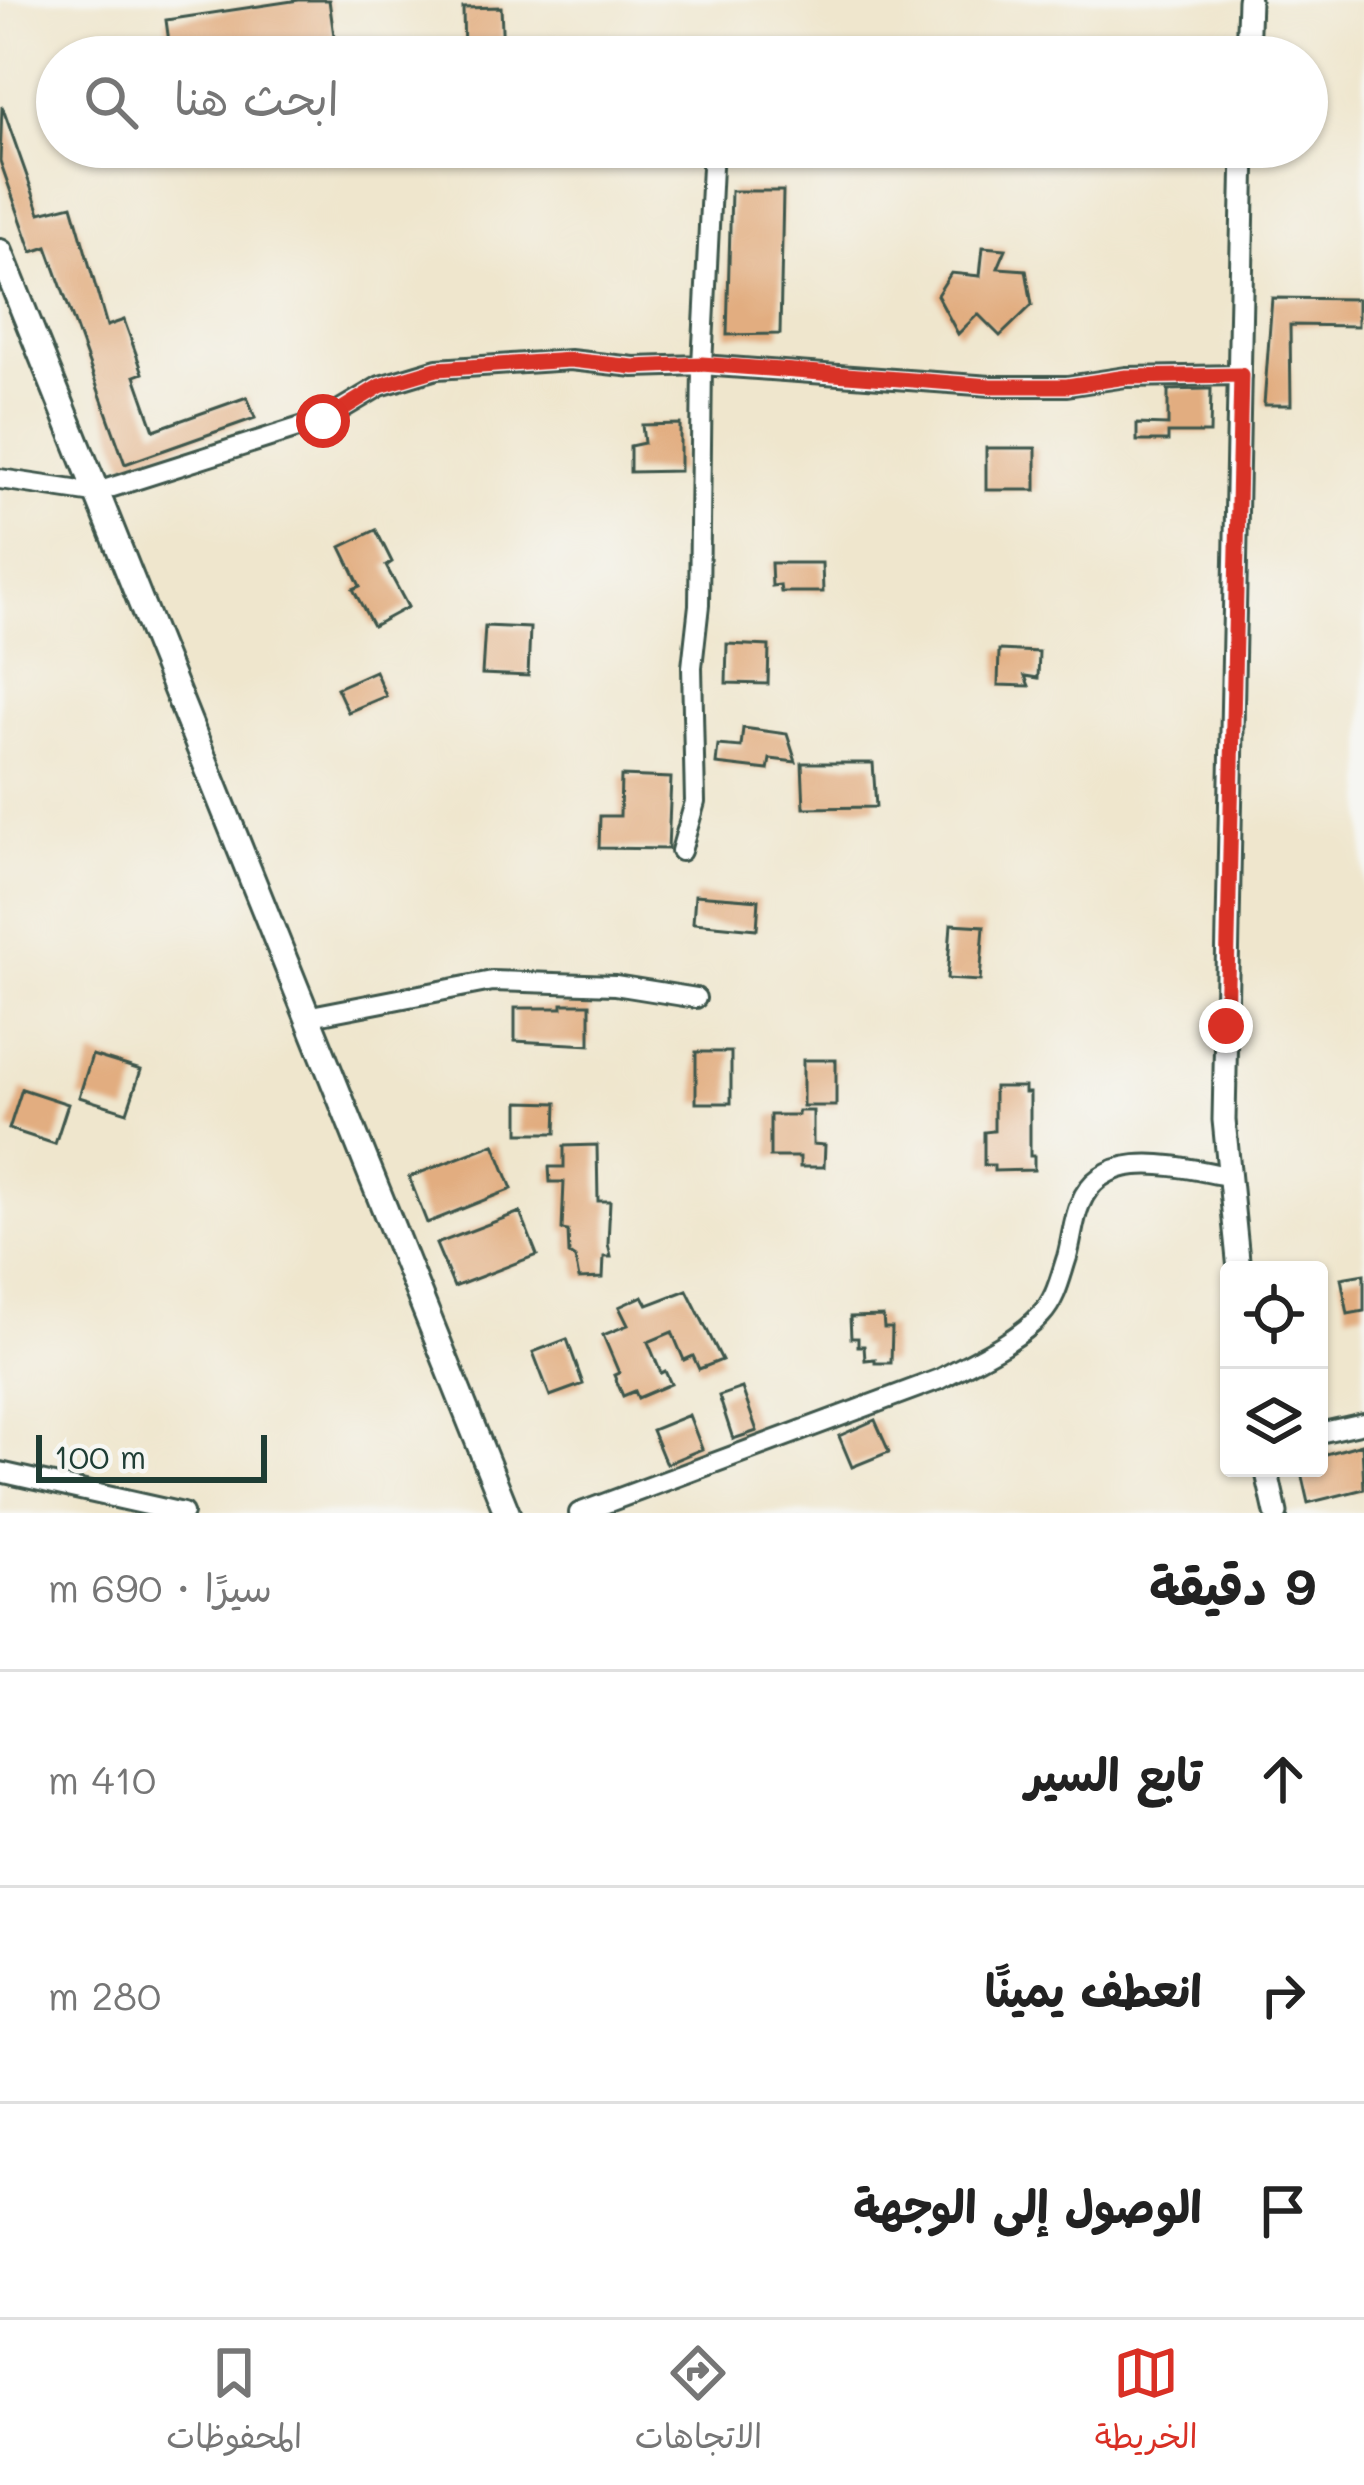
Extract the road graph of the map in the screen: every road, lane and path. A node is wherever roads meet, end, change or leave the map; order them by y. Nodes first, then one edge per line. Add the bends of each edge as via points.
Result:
1 (1249, 0) edge
2 (1248, 36) edge
3 (712, 168) edge
4 (1244, 168) edge
5 (0, 252) edge
6 (702, 364) junction
7 (1241, 375) junction
8 (0, 479) edge
9 (94, 493) junction
10 (681, 851) dead end
11 (696, 998) dead end
12 (306, 1017) junction
13 (1228, 1176) junction
14 (1238, 1261) edge
15 (1364, 1424) edge
16 (1328, 1431) edge
17 (0, 1472) edge
18 (1268, 1477) edge
19 (183, 1513) edge
20 (507, 1513) edge
21 (579, 1513) edge
22 (1276, 1513) edge

1 - 2 street
3 - 6 street
4 - 7 street
5 - 9 main road
6 - 7 street via 991,386
6 - 9 street via 570,360 437,369 380,386 323,421
6 - 10 street via 695,802
7 - 13 street
8 - 9 street
9 - 12 main road
11 - 12 street via 615,985 492,981
12 - 20 main road
13 - 14 street
13 - 21 street via 1141,1162 1108,1173 1080,1203 1055,1294 1039,1317 994,1349 940,1379
15 - 16 street
17 - 19 street
18 - 22 street

